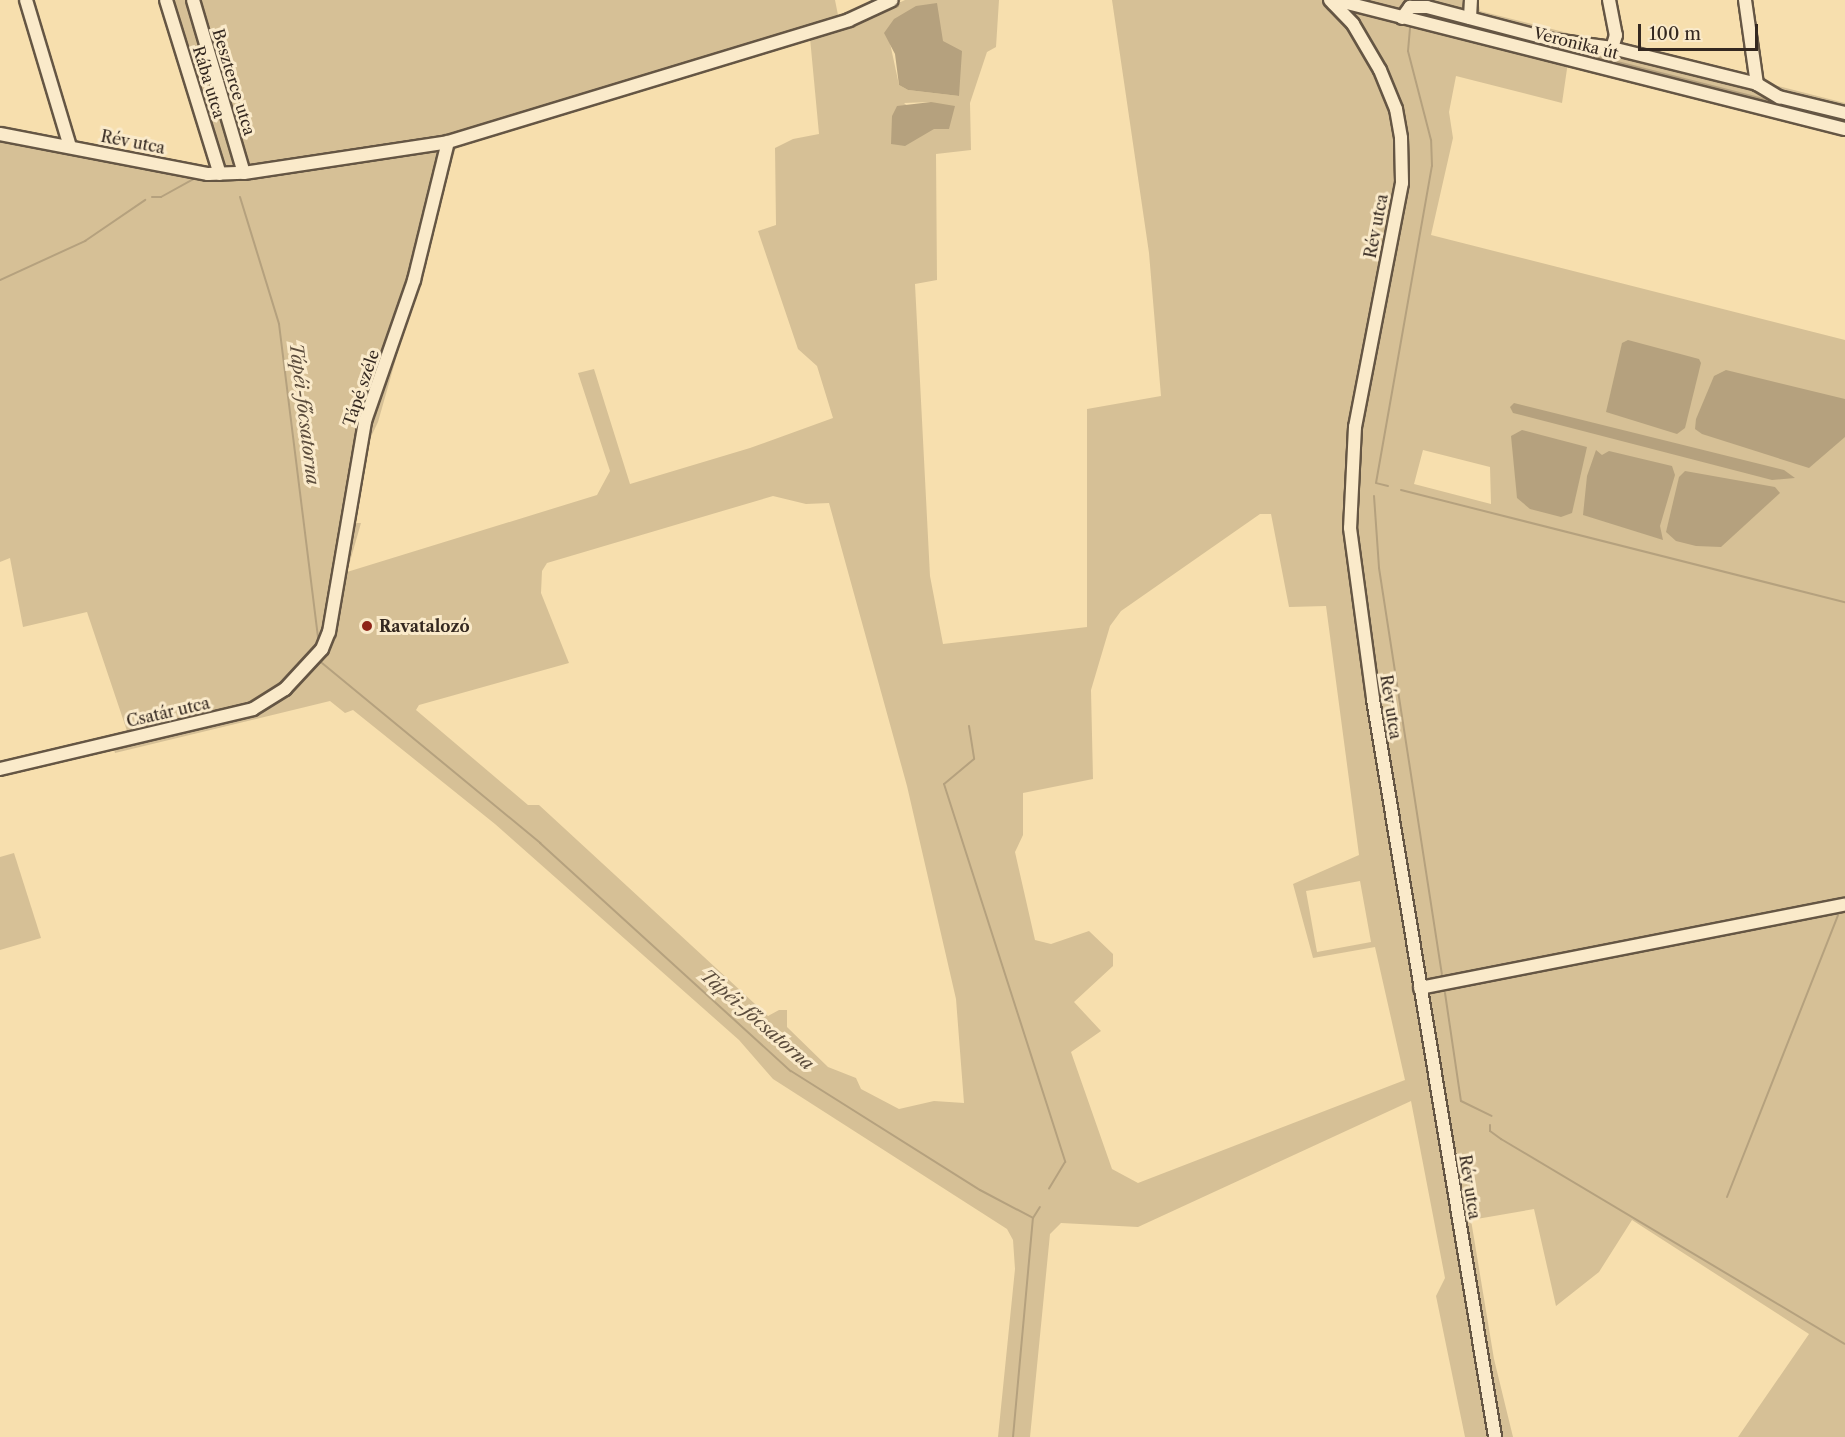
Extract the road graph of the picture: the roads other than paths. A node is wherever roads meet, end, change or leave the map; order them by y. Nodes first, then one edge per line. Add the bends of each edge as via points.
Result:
1 (26, 0) edge
2 (166, 0) edge
3 (193, 0) edge
4 (892, 0) edge
5 (1471, 0) edge
6 (1609, 0) edge
7 (1744, 0) edge
8 (1332, 2) edge
9 (1402, 18) junction
10 (1470, 18) junction
11 (1612, 48) junction
12 (1757, 84) junction
13 (1779, 97) junction
14 (1774, 111) junction
15 (1845, 113) edge
16 (1845, 129) edge
17 (0, 134) edge
18 (448, 142) junction
19 (70, 147) junction
20 (244, 173) junction
21 (220, 174) junction
22 (322, 649) joint
23 (0, 769) edge
24 (1845, 905) edge
25 (1420, 988) junction
26 (1495, 1437) edge

1 - 19 street
2 - 21 street, Rába utca
3 - 20 street, Beszterce utca
4 - 18 street, Rév utca via 849,20
5 - 10 street
6 - 11 street via 1616,35
7 - 12 street
8 - 9 street, Veronika út
8 - 25 street, Rév utca via 1360,34 1389,87 1403,156 1402,183 1354,427 1350,528
9 - 10 street via 1418,5
9 - 14 street, Veronika út
10 - 11 street via 1553,40
11 - 12 street
12 - 13 street
13 - 14 street
13 - 15 street
14 - 16 street, Veronika út
17 - 19 street, Rév utca
18 - 20 street, Rév utca
18 - 22 street, Tápé széle via 414,280 365,421 329,632
19 - 21 street, Rév utca
20 - 21 street, Rév utca
22 - 23 street, Csatár utca via 285,689 253,709
24 - 25 street
25 - 26 street, Rév utca

